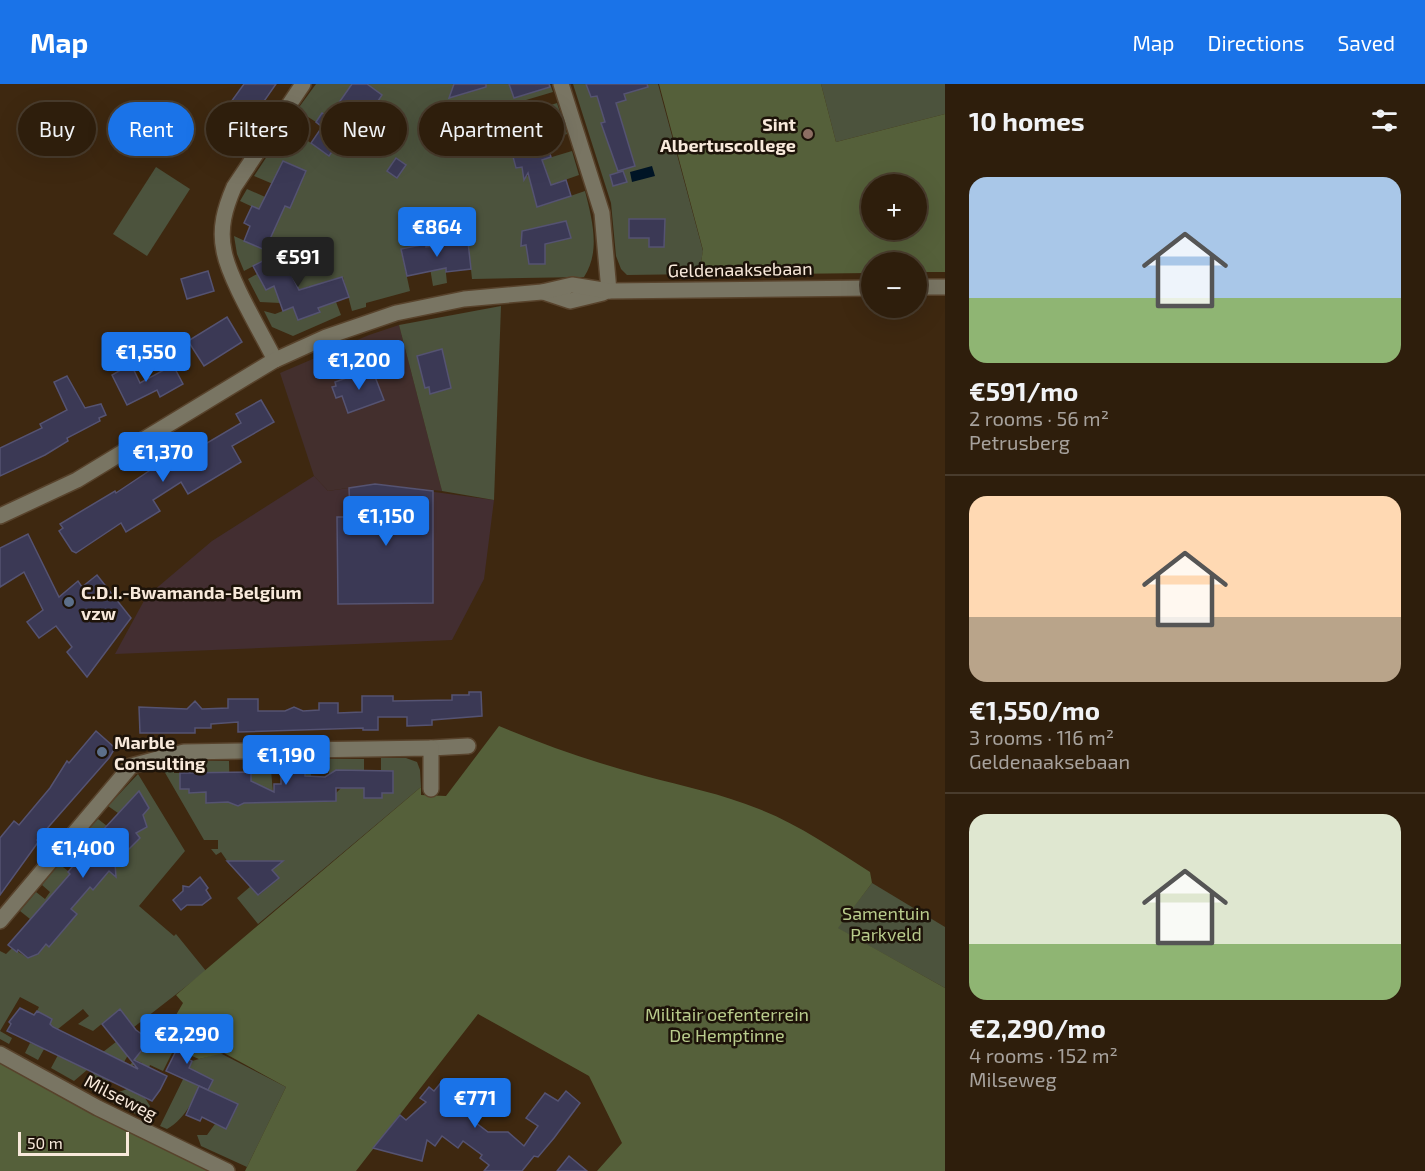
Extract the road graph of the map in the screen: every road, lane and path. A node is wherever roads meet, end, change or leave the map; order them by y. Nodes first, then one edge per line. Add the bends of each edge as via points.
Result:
1 (303, 84) edge
2 (561, 84) edge
3 (927, 287) edge
4 (945, 287) edge
5 (861, 288) edge
6 (609, 291) junction
7 (275, 360) junction
8 (0, 516) edge
9 (468, 746) dead end
10 (431, 748) junction
11 (431, 789) dead end
12 (0, 921) edge
13 (0, 1053) edge
14 (227, 1171) edge

1 - 7 street via 234,187 223,226 226,261
2 - 6 street via 602,213
3 - 4 street
5 - 6 street, Geldenaaksebaan
6 - 7 street, Geldenaaksebaan via 570,301 542,292 464,299 396,313
7 - 8 street, Geldenaaksebaan via 77,480
9 - 10 street
10 - 11 street
10 - 12 street via 184,752 131,766
13 - 14 street, Milseweg via 98,1108

